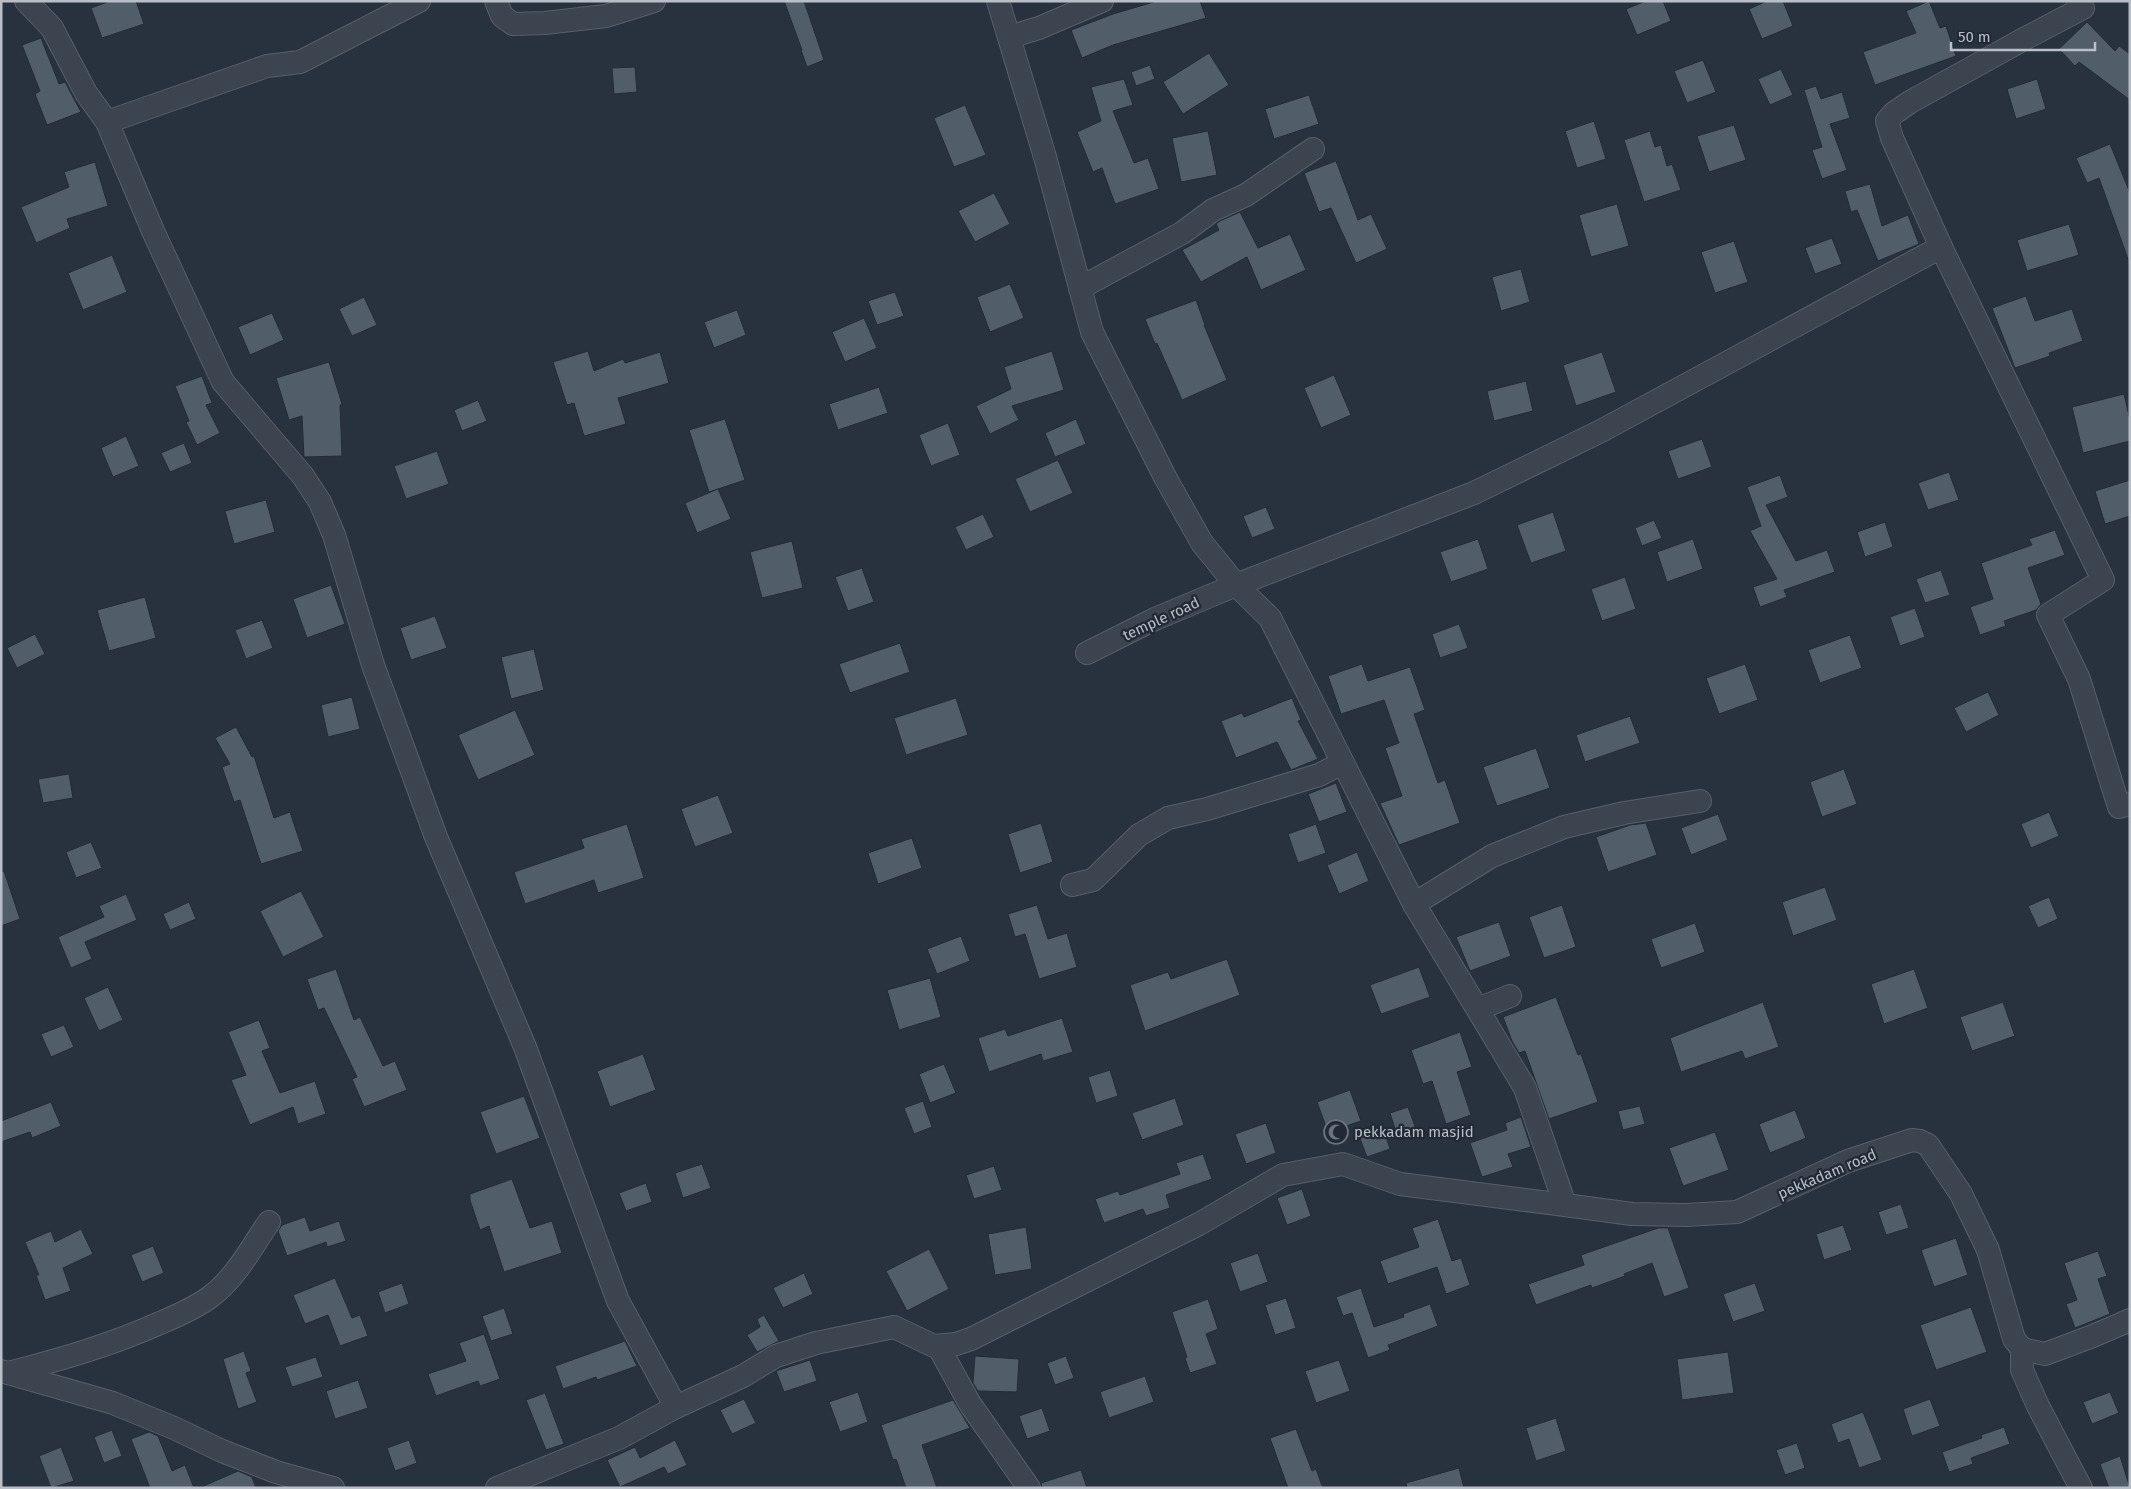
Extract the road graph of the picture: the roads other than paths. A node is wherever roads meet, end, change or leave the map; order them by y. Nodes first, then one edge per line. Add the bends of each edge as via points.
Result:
1 (26, 1) edge
2 (419, 1) edge
3 (496, 1) edge
4 (654, 1) edge
5 (998, 1) edge
6 (1102, 1) edge
7 (2085, 4) edge
8 (1009, 37) junction
9 (107, 122) junction
10 (1313, 150) dead end
11 (1941, 248) junction
12 (1080, 288) junction
13 (1236, 585) junction
14 (1087, 653) dead end
15 (1342, 763) junction
16 (1700, 801) dead end
17 (2130, 804) edge
18 (1072, 885) dead end
19 (1414, 904) junction
20 (1510, 996) dead end
21 (1478, 1009) junction
22 (1565, 1205) junction
23 (269, 1222) dead end
24 (2130, 1320) edge
25 (938, 1346) junction
26 (2022, 1349) junction
27 (6, 1372) edge
28 (676, 1407) junction
29 (274, 1480) edge
30 (333, 1488) edge
31 (497, 1488) edge
32 (1029, 1488) edge
33 (2081, 1488) edge

1 - 9 street via 52,28 86,93
2 - 9 street via 300,62 267,66
3 - 4 street via 502,16 513,24 606,16
5 - 8 street
6 - 8 street via 1069,17
7 - 11 street via 1910,102 1887,121
8 - 12 street
9 - 28 street via 223,382 303,476 320,502 334,535 373,665 436,838 525,1047 618,1301
10 - 12 street via 1246,195 1213,210 1182,233
11 - 13 street, temple road via 1602,431 1474,493
11 - 17 street via 2103,580 2048,615 2079,679 2119,807
12 - 13 street via 1092,332 1165,477 1202,544
13 - 14 street, temple road via 1155,619
13 - 15 street via 1270,618
15 - 18 street via 1319,776 1168,818 1139,835 1093,880
15 - 19 street
16 - 19 street via 1564,827 1492,856
19 - 21 street
20 - 21 street
21 - 22 street via 1525,1088
22 - 25 street, pekkadam road via 1400,1184 1343,1164 1283,1175 1199,1224 979,1334 956,1344
22 - 26 street, pekkadam road via 1632,1214 1737,1212 1848,1162 1912,1140 1920,1141 1928,1145 1965,1202 1988,1250 2014,1338
23 - 27 street via 239,1268 211,1296 184,1312 86,1352
24 - 26 street via 2045,1354
25 - 28 street via 894,1327 857,1333 776,1356 743,1376
25 - 32 street via 970,1404
26 - 33 street via 2022,1370
27 - 29 street via 113,1403 174,1428
28 - 31 street via 619,1438
29 - 30 street

